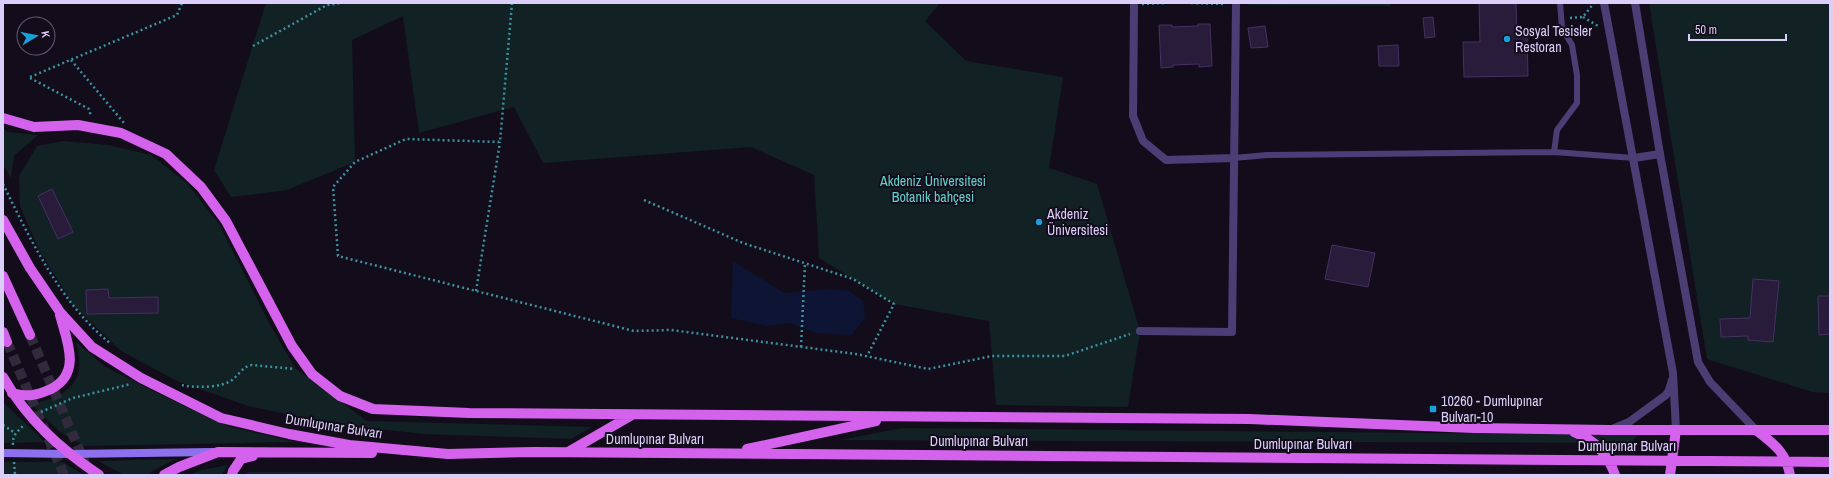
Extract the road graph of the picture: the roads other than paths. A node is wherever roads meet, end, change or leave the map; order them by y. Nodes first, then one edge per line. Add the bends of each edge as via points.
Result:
1 (1560, 3) edge
2 (1604, 3) edge
3 (1635, 3) edge
4 (1236, 5) road end
5 (1134, 6) road end
6 (3, 118) edge
7 (1554, 152) junction
8 (1660, 154) junction
9 (1234, 158) junction
10 (1634, 158) junction
11 (3, 220) edge
12 (3, 276) edge
13 (60, 312) junction
14 (1140, 331) road end
15 (30, 335) tunnel mouth
16 (1673, 373) junction
17 (3, 377) edge
18 (12, 393) junction
19 (632, 415) junction
20 (896, 417) junction
21 (1569, 430) junction
22 (1608, 430) junction
23 (1676, 430) junction
24 (1756, 430) junction
25 (1830, 430) edge
26 (3, 452) edge
27 (218, 452) junction
28 (567, 452) junction
29 (270, 453) junction
30 (728, 453) junction
31 (68, 454) junction
32 (448, 454) junction
33 (1830, 462) edge
34 (98, 475) edge
35 (164, 475) edge
36 (232, 475) edge
37 (1615, 475) edge
38 (1670, 475) edge
39 (1790, 475) edge

1 - 7 lane via 1562,28 1572,45 1577,75 1577,103 1557,130
2 - 10 street
3 - 8 street
4 - 9 street
5 - 9 street via 1132,116 1143,141 1166,160
6 - 19 main road via 34,127 78,125 121,133 166,154 202,187 226,220 292,346 308,370 340,396 373,409
7 - 9 lane via 1267,155
7 - 10 lane
8 - 10 street
8 - 24 street via 1698,362 1710,382
9 - 14 street via 1232,332
10 - 16 street
11 - 13 main road via 26,262
12 - 15 main road
13 - 18 main road via 70,357 69,372 59,385 39,394 27,396
13 - 32 main road, Dumlupınar Bulvarı via 92,347 141,378 221,418 348,445
16 - 22 street via 1666,395 1629,422
16 - 23 street
17 - 18 main road
18 - 31 main road via 32,418
19 - 20 main road
19 - 28 main road
20 - 21 main road via 1250,419
20 - 30 main road
21 - 22 main road
21 - 37 main road via 1586,436 1600,448 1611,463
22 - 23 main road
23 - 24 main road
23 - 38 main road
24 - 25 main road
24 - 39 main road via 1778,446
26 - 31 main road
27 - 29 main road
27 - 31 main road
27 - 35 main road
28 - 30 main road, Dumlupınar Bulvarı
28 - 32 main road, Dumlupınar Bulvarı
29 - 32 main road
29 - 36 main road via 241,459
30 - 33 main road, Dumlupınar Bulvarı
31 - 34 main road

